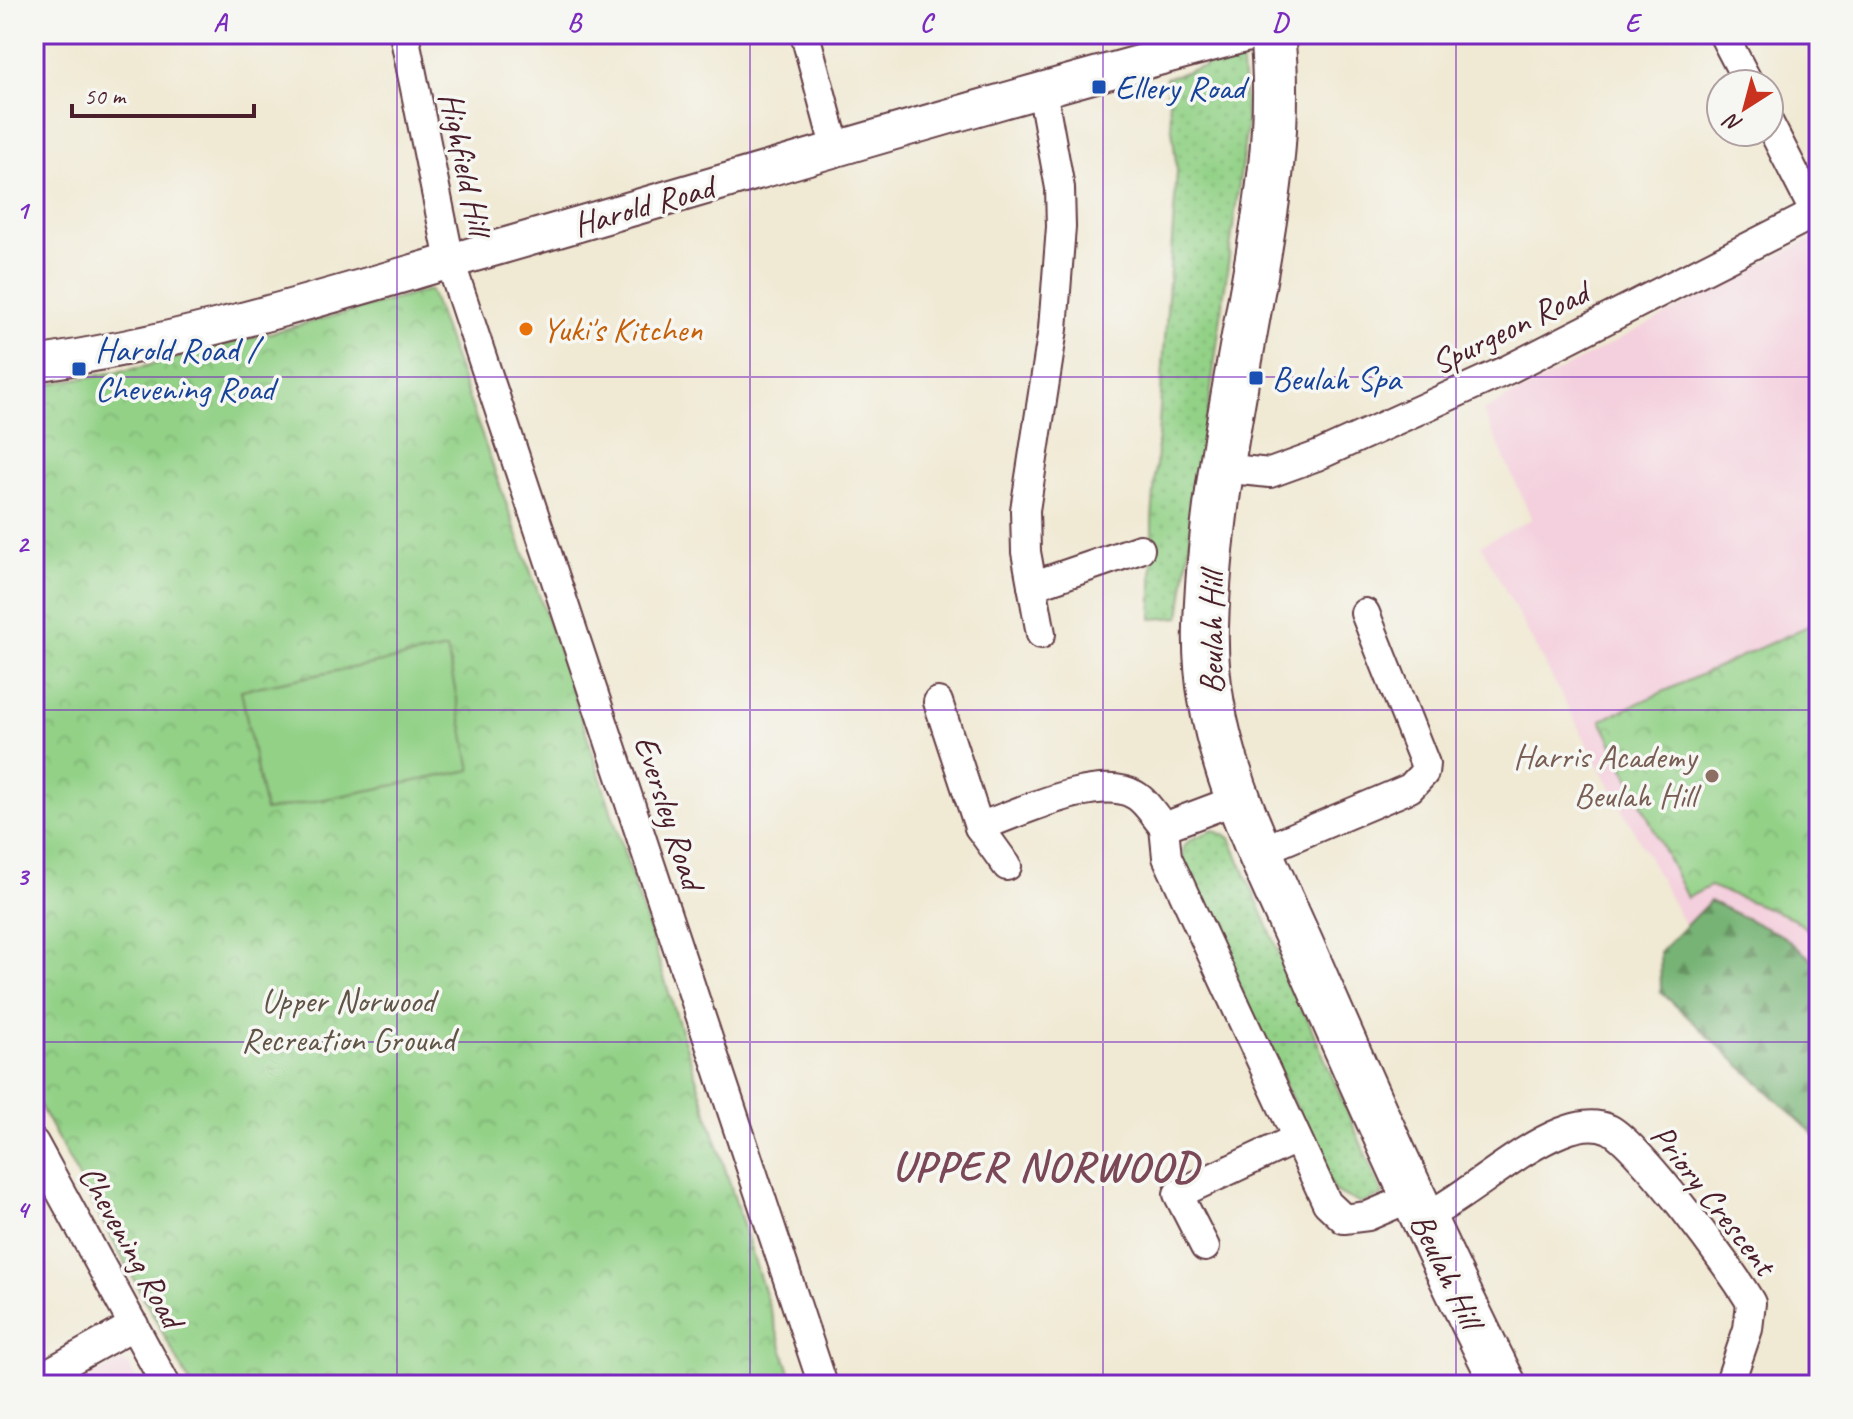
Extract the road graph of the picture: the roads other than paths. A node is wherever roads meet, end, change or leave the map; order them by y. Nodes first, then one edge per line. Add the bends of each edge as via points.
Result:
1 (404, 34) edge
2 (805, 34) edge
3 (1248, 34) edge
4 (1272, 34) edge
5 (1723, 34) edge
6 (1741, 68) edge
7 (1042, 90) junction
8 (1782, 148) edge
9 (836, 150) junction
10 (1817, 212) edge
11 (450, 261) junction
12 (34, 364) edge
13 (1221, 468) junction
14 (1140, 549) dead end
15 (1032, 586) junction
16 (1365, 613) dead end
17 (1041, 634) dead end
18 (938, 702) dead end
19 (1238, 799) junction
20 (979, 827) junction
21 (1164, 827) junction
22 (1261, 851) junction
23 (1007, 866) dead end
24 (1296, 1139) junction
25 (34, 1143) edge
26 (1417, 1208) junction
27 (1205, 1247) dead end
28 (134, 1325) junction
29 (34, 1381) edge
30 (166, 1385) edge
31 (823, 1385) edge
32 (1504, 1385) edge
33 (1729, 1385) edge

1 - 11 street, Highfield Hill
2 - 9 street
3 - 7 street, Harold Road
4 - 13 main road, Beulah Hill via 1275,111 1267,208
5 - 6 street
7 - 9 street, Harold Road
7 - 15 street via 1060,188 1061,227 1053,329 1025,510
8 - 10 street
9 - 11 street, Harold Road
10 - 13 street, Spurgeon Road via 1509,369 1317,456 1270,473
11 - 12 street, Harold Road via 147,342
11 - 31 street, Eversley Road
13 - 19 main road, Beulah Hill via 1205,669 1217,735
14 - 15 street
15 - 17 street
16 - 22 street via 1425,764 1424,773 1410,788
18 - 20 street
19 - 21 street
19 - 22 main road, Beulah Hill
20 - 21 street via 1097,787 1118,787 1137,796
20 - 23 street
21 - 24 street, Beulah Hill via 1167,857
22 - 26 main road, Beulah Hill
24 - 26 street, Beulah Hill via 1327,1203 1344,1219
24 - 27 street via 1178,1194
25 - 28 street, Chevening Road
26 - 32 main road, Beulah Hill
26 - 33 street, Priory Crescent via 1559,1133 1593,1125 1609,1129 1641,1156 1751,1303
28 - 29 street
28 - 30 street, Chevening Road

